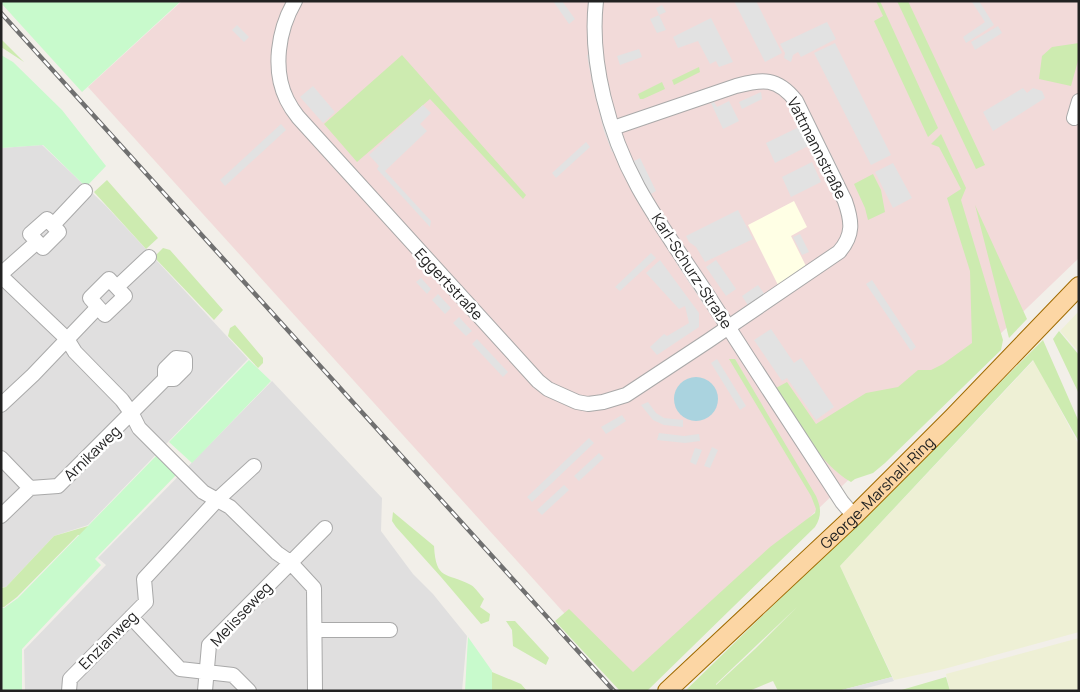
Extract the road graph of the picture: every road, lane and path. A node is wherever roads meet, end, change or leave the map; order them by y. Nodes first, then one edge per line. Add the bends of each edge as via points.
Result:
1 (295, 1) edge
2 (596, 1) edge
3 (1079, 101) edge
4 (1074, 118) dead end
5 (613, 128) junction
6 (85, 191) dead end
7 (149, 257) dead end
8 (1, 275) edge
9 (1079, 286) edge
10 (728, 328) junction
11 (66, 338) junction
12 (165, 380) dead end
13 (1, 405) edge
14 (132, 414) junction
15 (1, 458) edge
16 (254, 466) dead end
17 (30, 488) junction
18 (218, 499) junction
19 (1, 516) edge
20 (854, 516) junction
21 (325, 528) dead end
22 (290, 562) junction
23 (131, 617) junction
24 (315, 630) junction
25 (390, 630) dead end
26 (207, 672) junction
27 (69, 691) edge
28 (205, 691) edge
29 (249, 691) edge
30 (315, 691) edge
31 (666, 691) edge

1 - 10 street, Eggertstraße via 280,40 279,65 286,98 298,117 548,390 588,404 626,395
2 - 5 street, Karl-Schurz-Straße via 597,58
3 - 4 street
5 - 10 street, Karl-Schurz-Straße via 638,188
5 - 10 street, Vattmannstraße via 756,80 777,84 796,101 845,201 851,217 850,231 839,252
6 - 8 street, Arnikaweg via 53,225 60,232 43,248 37,242
7 - 11 street via 117,287 125,296 106,315 98,307
8 - 11 street, Arnikaweg
9 - 20 main road, George-Marshall-Ring
10 - 20 street, Karl-Schurz-Straße
11 - 13 street
11 - 14 street, Arnikaweg
12 - 14 street, Arnikaweg
14 - 17 street, Arnikaweg via 58,486
14 - 18 street via 139,428 204,492
15 - 17 street
16 - 18 street, Enzianweg
17 - 19 street
18 - 22 street
18 - 23 street, Enzianweg via 144,579 146,602
20 - 31 main road, George-Marshall-Ring
21 - 22 street
22 - 24 street via 314,588
22 - 26 street, Melisseweg via 209,645
23 - 26 street via 180,669
23 - 27 street, Enzianweg via 70,679
24 - 25 street
24 - 30 street
26 - 28 street, Melisseweg
26 - 29 street via 233,675

